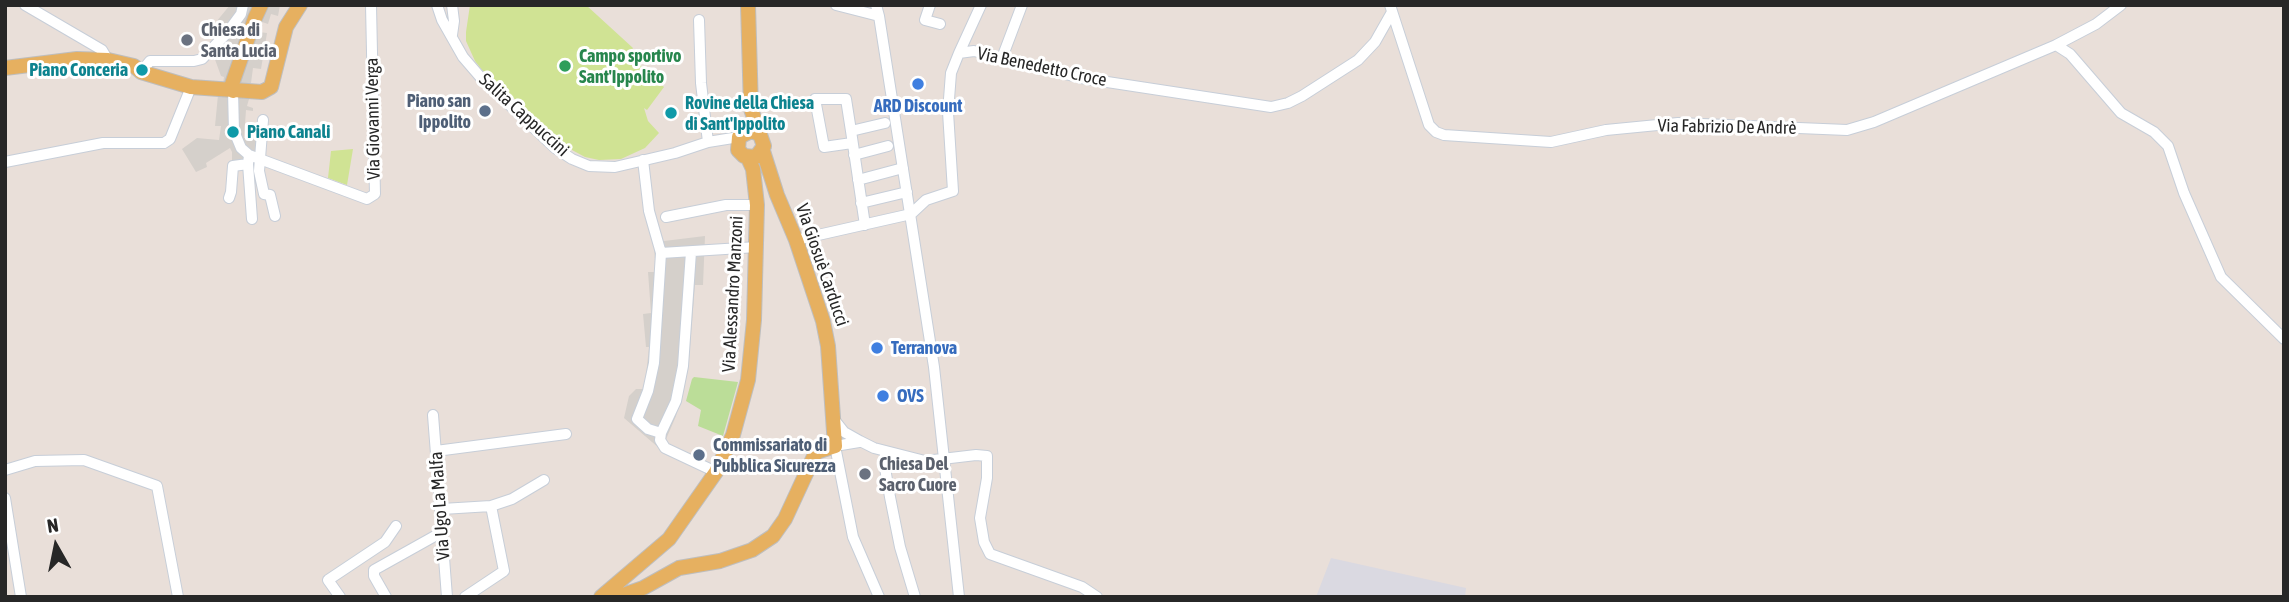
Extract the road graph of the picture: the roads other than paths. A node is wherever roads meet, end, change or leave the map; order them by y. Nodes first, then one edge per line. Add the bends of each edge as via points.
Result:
1 (300, 5) edge
2 (371, 5) edge
3 (437, 5) edge
4 (452, 5) edge
5 (748, 5) edge
6 (836, 5) edge
7 (930, 5) edge
8 (981, 5) edge
9 (1022, 5) edge
10 (2121, 5) edge
11 (32, 6) edge
12 (253, 6) edge
13 (1391, 9) edge
14 (878, 11) edge
15 (699, 20) dead end
16 (940, 24) dead end
17 (452, 35) junction
18 (2056, 45) junction
19 (959, 53) junction
20 (1003, 58) junction
21 (108, 60) junction
22 (5, 68) edge
23 (141, 72) junction
24 (191, 87) junction
25 (233, 91) junction
26 (263, 120) dead end
27 (885, 123) dead end
28 (852, 137) junction
29 (711, 141) junction
30 (746, 142) junction
31 (888, 145) dead end
32 (854, 155) junction
33 (249, 159) junction
34 (643, 160) junction
35 (261, 161) junction
36 (5, 162) edge
37 (903, 168) junction
38 (858, 180) junction
39 (907, 192) junction
40 (229, 198) dead end
41 (861, 203) junction
42 (757, 205) junction
43 (911, 214) junction
44 (275, 216) dead end
45 (666, 217) dead end
46 (252, 219) dead end
47 (865, 225) junction
48 (796, 240) junction
49 (757, 247) junction
50 (691, 251) junction
51 (661, 253) junction
52 (2284, 339) edge
53 (433, 415) dead end
54 (832, 417) junction
55 (661, 433) junction
56 (566, 434) dead end
57 (860, 442) junction
58 (835, 446) junction
59 (436, 451) junction
60 (885, 451) junction
61 (816, 452) junction
62 (943, 458) junction
63 (5, 470) edge
64 (716, 472) junction
65 (544, 480) dead end
66 (5, 498) edge
67 (491, 506) junction
68 (442, 509) junction
69 (396, 526) dead end
70 (442, 532) junction
71 (669, 539) junction
72 (386, 542) junction
73 (395, 557) junction
74 (679, 568) junction
75 (619, 591) edge
76 (22, 597) edge
77 (178, 597) edge
78 (341, 597) edge
79 (386, 597) edge
80 (447, 597) edge
81 (466, 597) edge
82 (601, 597) edge
83 (879, 597) edge
84 (915, 597) edge
85 (959, 597) edge
86 (1097, 597) edge

1 - 25 main road via 286,27 271,88
2 - 35 street, Via Giovanni Verga via 375,194 368,199
3 - 17 street
4 - 17 street
5 - 30 main road, Via Alessandro Manzoni via 751,109
6 - 14 street
7 - 16 street via 925,20
8 - 19 street
9 - 20 street
10 - 18 street, Via Fabrizio De Andrè
11 - 21 street via 102,50
12 - 23 street via 202,59 150,61
12 - 25 main road
13 - 18 street, Via Fabrizio De Andrè via 1429,125 1436,132 1551,142 1606,130 1678,123 1847,130
13 - 20 street, Via Benedetto Croce via 1375,42 1358,60 1288,103 1271,107 1081,78
14 - 37 street
15 - 29 street via 701,83
17 - 34 street, Salita Cappuccini via 482,79 555,148 601,168
18 - 52 street via 2070,54 2121,113 2168,146 2221,277
19 - 20 street, Via Benedetto Croce via 974,51
19 - 43 street, Via Benedetto Croce via 951,73 948,112 953,191 926,200
21 - 22 main road
21 - 23 main road
23 - 24 main road
24 - 25 main road
24 - 36 street via 170,139 164,143 103,143
25 - 33 street via 234,131
26 - 35 street
27 - 28 street
28 - 28 street via 824,147 815,99 846,99
28 - 32 street
29 - 30 street, Salita Cappuccini
29 - 34 street, Salita Cappuccini
30 - 42 main road, Via Alessandro Manzoni
30 - 48 main road, Via Giosuè Carducci via 756,157 763,151
31 - 32 street
32 - 38 street
33 - 35 street
33 - 40 street via 233,166
33 - 46 street
34 - 51 street via 649,211
35 - 44 street via 264,194 270,195
37 - 38 street
37 - 39 street
38 - 41 street
39 - 41 street
39 - 43 street
41 - 47 street
42 - 45 street via 726,205
42 - 49 main road, Via Alessandro Manzoni
43 - 47 street, Via Benedetto Croce
43 - 62 street
47 - 48 street, Via Benedetto Croce
48 - 54 main road, Via Giosuè Carducci via 826,334
49 - 50 street
49 - 64 main road, Via Alessandro Manzoni via 748,380 733,435
50 - 51 street
50 - 55 street via 683,366 676,401
51 - 55 street via 654,363 637,419
53 - 59 street, Via Ugo La Malfa
54 - 57 street
54 - 58 main road, Via Giosuè Carducci
54 - 61 main road
55 - 64 street via 665,448
56 - 59 street
57 - 58 street
57 - 60 street
58 - 61 main road
58 - 83 street, Via Giosuè Carducci via 853,537
59 - 68 street, Via Ugo La Malfa
60 - 62 street via 925,461
60 - 84 street via 900,547
61 - 74 main road via 785,519 772,536 741,554
62 - 85 street
62 - 86 street via 987,456 980,518 990,554 1082,587
63 - 77 street via 35,461 84,460 157,486
64 - 71 main road, Via Alessandro Manzoni
65 - 67 street
66 - 76 street
67 - 68 street
67 - 81 street via 504,571
68 - 70 street, Via Ugo La Malfa
69 - 72 street
70 - 73 street
70 - 80 street, Via Ugo La Malfa
71 - 74 main road via 668,557
71 - 75 main road, Via Alessandro Manzoni
72 - 73 street
72 - 78 street via 328,580
73 - 79 street via 374,570
74 - 75 main road via 643,588
75 - 82 main road

